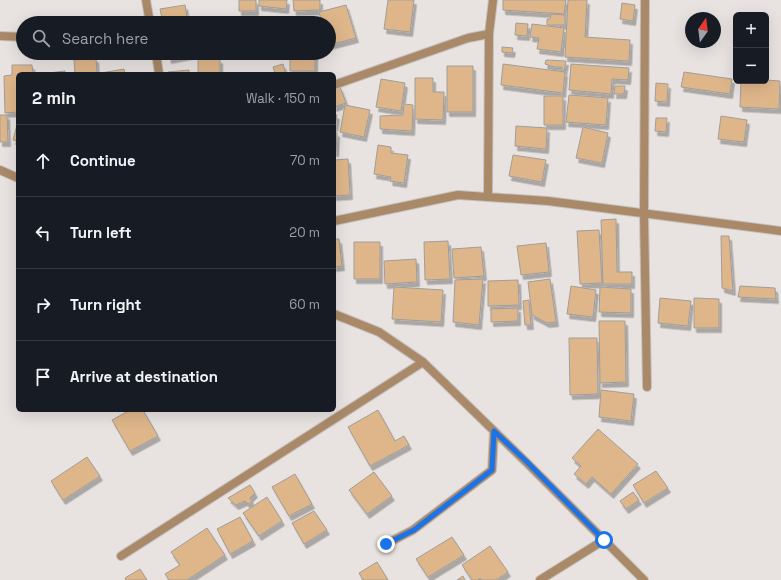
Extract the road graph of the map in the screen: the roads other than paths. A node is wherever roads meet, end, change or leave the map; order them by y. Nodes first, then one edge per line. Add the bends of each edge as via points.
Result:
1 (146, 0) edge
2 (493, 0) edge
3 (645, 0) edge
4 (149, 16) edge
5 (489, 34) junction
6 (0, 36) edge
7 (16, 37) edge
8 (157, 60) edge
9 (160, 72) edge
10 (336, 84) edge
11 (0, 170) edge
12 (16, 177) edge
13 (488, 197) junction
14 (644, 214) junction
15 (336, 221) edge
16 (781, 231) edge
17 (336, 315) edge
18 (423, 362) junction
19 (647, 387) dead end
20 (494, 431) junction
21 (604, 540) junction
22 (386, 544) dead end
23 (121, 556) dead end
24 (540, 580) edge
25 (644, 580) edge

1 - 4 street
2 - 5 street
3 - 14 street
5 - 10 street via 468,38
5 - 13 street
6 - 7 street
8 - 9 street
11 - 12 street
13 - 14 street via 548,201
13 - 15 street via 458,195
14 - 16 street
14 - 19 street
17 - 18 street via 379,332
18 - 20 street
18 - 23 street
20 - 21 street
20 - 22 street via 492,470 414,530
21 - 24 street
21 - 25 street

